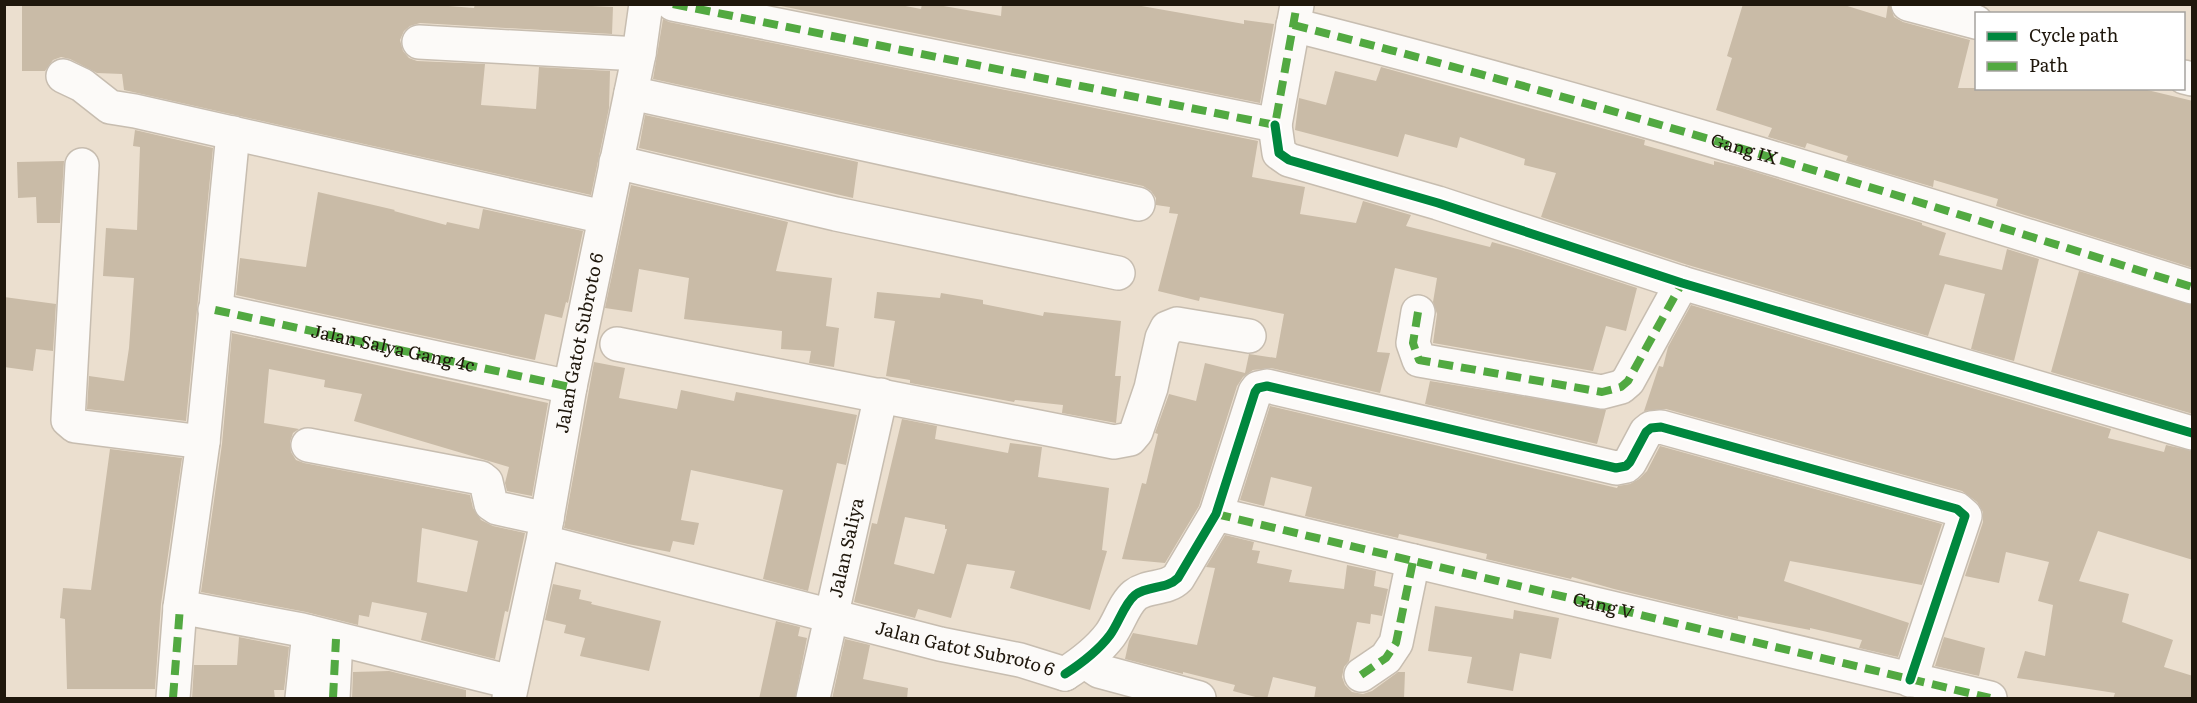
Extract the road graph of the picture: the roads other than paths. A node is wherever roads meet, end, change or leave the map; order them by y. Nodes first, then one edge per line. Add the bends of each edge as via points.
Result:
1 (645, 4) edge
2 (673, 4) edge
3 (1908, 4) edge
4 (1295, 15) edge
5 (1975, 21) edge
6 (419, 42) dead end
7 (639, 54) junction
8 (63, 76) dead end
9 (631, 93) junction
10 (1275, 125) junction
11 (232, 133) junction
12 (616, 162) junction
13 (82, 165) dead end
14 (1138, 204) dead end
15 (604, 217) junction
16 (1118, 273) dead end
17 (1682, 283) junction
18 (2193, 287) edge
19 (215, 310) junction
20 (1418, 312) dead end
21 (1249, 336) dead end
22 (618, 344) dead end
23 (570, 387) junction
24 (881, 395) junction
25 (2193, 433) edge
26 (203, 442) junction
27 (308, 445) dead end
28 (1216, 514) junction
29 (550, 532) junction
30 (1413, 561) junction
31 (180, 607) junction
32 (832, 616) junction
33 (323, 636) junction
34 (1361, 675) dead end
35 (1072, 678) edge
36 (1910, 680) junction
37 (510, 690) edge
38 (173, 699) edge
39 (302, 699) edge
40 (333, 699) edge
41 (813, 699) edge
42 (1199, 699) edge
43 (1990, 699) edge

1 - 7 street, Jalan Gatot Subroto 6
2 - 10 street
3 - 5 street
4 - 10 street
4 - 18 street, Gang IX via 1409,55 1854,181
6 - 7 street
7 - 9 street, Jalan Gatot Subroto 6
8 - 11 street via 116,109
9 - 12 street, Jalan Gatot Subroto 6
9 - 14 street
10 - 17 street via 1278,153 1289,160 1438,203
11 - 15 street
11 - 19 street
12 - 15 street, Jalan Gatot Subroto 6
12 - 16 street via 836,214
13 - 26 street via 68,420 75,426
15 - 23 street, Jalan Gatot Subroto 6
17 - 20 street via 1628,381 1602,392 1419,360 1413,343
17 - 25 street
19 - 23 street, Jalan Salya Gang 4c
19 - 26 street
21 - 24 street via 1177,324 1167,328 1136,432 1124,441 1106,441
22 - 24 street
23 - 29 street, Jalan Gatot Subroto 6
24 - 32 street, Jalan Saliya
26 - 31 street
27 - 29 street via 481,478 486,482 491,504
28 - 30 street, Gang V
28 - 35 street via 1178,578 1133,597 1110,634
28 - 36 street via 1255,392 1263,387 1616,468 1630,462 1646,432 1661,427 1962,512 1965,516
29 - 32 street, Jalan Gatot Subroto 6
29 - 37 street, Jalan Gatot Subroto 6
30 - 34 street via 1396,643 1386,658
30 - 36 street, Gang V
31 - 33 street
31 - 38 street
32 - 35 street, Jalan Gatot Subroto 6 via 1020,660
32 - 41 street, Jalan Saliya
33 - 37 street
33 - 39 street
33 - 40 street
35 - 42 street, Jalan Gatot Subroto 6 via 1099,670
36 - 43 street, Gang V

